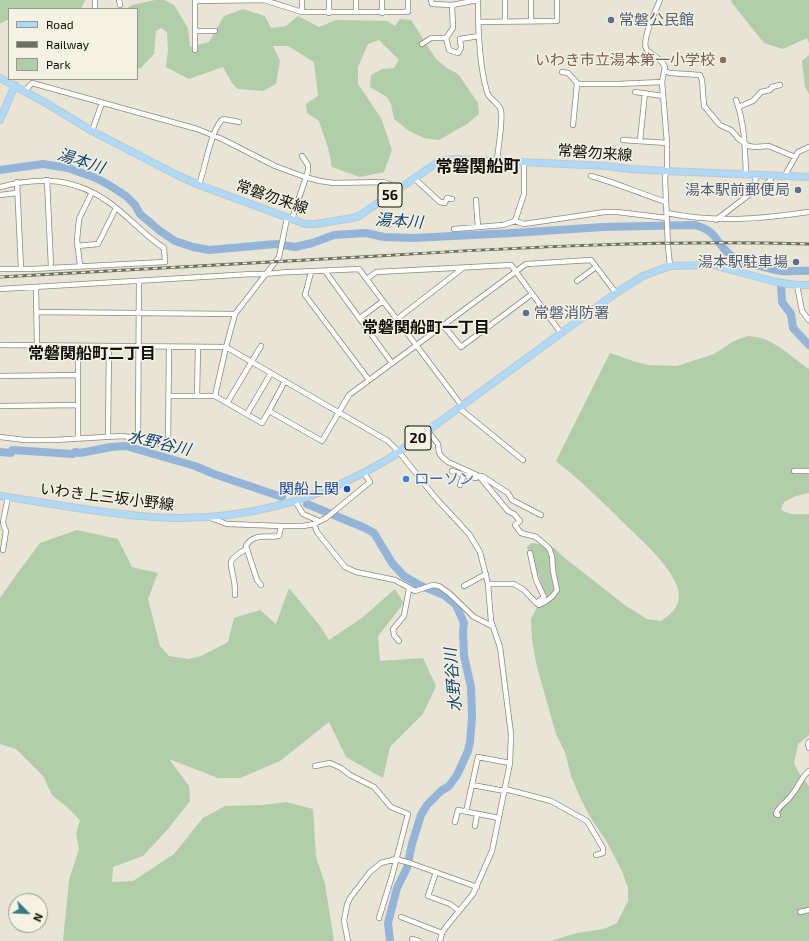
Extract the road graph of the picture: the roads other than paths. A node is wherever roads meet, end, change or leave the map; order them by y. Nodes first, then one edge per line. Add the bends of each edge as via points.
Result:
1 (195, 0) edge
2 (249, 0) edge
3 (302, 0) edge
4 (329, 0) edge
5 (356, 0) edge
6 (382, 0) edge
7 (408, 0) edge
8 (431, 0) edge
9 (478, 0) edge
10 (505, 0) edge
11 (531, 0) edge
12 (557, 0) edge
13 (660, 0) edge
14 (276, 2) edge
15 (437, 2) edge
16 (452, 5) junction
17 (302, 12) junction
18 (356, 12) junction
19 (329, 13) junction
20 (382, 13) junction
21 (505, 21) junction
22 (478, 22) junction
23 (531, 22) junction
24 (215, 31) dead end
25 (195, 32) junction
26 (479, 36) junction
27 (446, 38) junction
28 (422, 44) dead end
29 (195, 50) dead end
30 (665, 71) junction
31 (562, 72) dead end
32 (0, 78) edge
33 (662, 82) junction
34 (577, 84) junction
35 (15, 85) junction
36 (780, 85) dead end
37 (25, 91) junction
38 (635, 92) dead end
39 (646, 93) junction
40 (663, 96) junction
41 (736, 100) dead end
42 (102, 103) junction
43 (738, 107) junction
44 (0, 120) edge
45 (238, 122) dead end
46 (573, 125) dead end
47 (92, 131) junction
48 (213, 135) junction
49 (623, 140) dead end
50 (640, 141) junction
51 (667, 143) junction
52 (745, 145) junction
53 (809, 147) edge
54 (302, 156) dead end
55 (795, 157) junction
56 (497, 161) junction
57 (524, 162) junction
58 (666, 171) junction
59 (746, 175) junction
60 (591, 176) dead end
61 (756, 176) junction
62 (771, 176) junction
63 (305, 177) junction
64 (784, 177) junction
65 (414, 178) junction
66 (809, 178) edge
67 (47, 180) junction
68 (17, 182) junction
69 (199, 185) junction
70 (0, 187) edge
71 (755, 188) junction
72 (396, 191) junction
73 (92, 192) junction
74 (17, 193) junction
75 (0, 195) edge
76 (452, 199) dead end
77 (476, 200) dead end
78 (666, 202) junction
79 (116, 208) junction
80 (809, 212) edge
81 (667, 217) junction
82 (290, 219) junction
83 (716, 220) junction
84 (515, 221) junction
85 (478, 227) junction
86 (454, 229) dead end
87 (77, 246) junction
88 (80, 266) junction
89 (670, 266) junction
90 (51, 267) junction
91 (596, 267) junction
92 (463, 268) junction
93 (0, 269) edge
94 (21, 269) junction
95 (325, 271) junction
96 (515, 271) junction
97 (311, 272) junction
98 (266, 275) junction
99 (367, 279) junction
100 (139, 281) junction
101 (577, 281) dead end
102 (797, 285) junction
103 (809, 285) edge
104 (36, 287) junction
105 (0, 289) edge
106 (616, 293) junction
107 (532, 294) junction
108 (383, 301) junction
109 (37, 312) junction
110 (139, 313) junction
111 (235, 314) junction
112 (360, 318) junction
113 (397, 319) junction
114 (809, 320) edge
115 (443, 325) junction
116 (561, 333) junction
117 (0, 345) edge
118 (37, 345) junction
119 (416, 345) junction
120 (78, 346) junction
121 (109, 346) junction
122 (139, 346) junction
123 (260, 346) dead end
124 (169, 347) junction
125 (198, 347) junction
126 (226, 347) junction
127 (251, 362) junction
128 (392, 362) junction
129 (271, 373) junction
130 (78, 375) junction
131 (0, 376) edge
132 (368, 380) junction
133 (285, 381) junction
134 (169, 396) junction
135 (197, 396) junction
136 (215, 396) junction
137 (228, 403) junction
138 (0, 406) edge
139 (78, 406) junction
140 (461, 407) junction
141 (269, 411) junction
142 (339, 412) junction
143 (247, 414) junction
144 (428, 431) junction
145 (108, 436) junction
146 (0, 437) edge
147 (78, 438) junction
148 (138, 438) junction
149 (399, 452) junction
150 (523, 460) dead end
151 (452, 471) dead end
152 (794, 471) dead end
153 (809, 471) edge
154 (364, 473) junction
155 (464, 475) junction
156 (479, 476) junction
157 (460, 485) dead end
158 (0, 496) edge
159 (8, 497) junction
160 (295, 501) junction
161 (541, 515) dead end
162 (207, 517) junction
163 (320, 521) junction
164 (314, 524) junction
165 (281, 526) junction
166 (246, 549) junction
167 (3, 550) dead end
168 (530, 553) dead end
169 (486, 574) junction
170 (488, 584) junction
171 (261, 585) dead end
172 (464, 586) dead end
173 (409, 588) junction
174 (235, 595) dead end
175 (536, 603) junction
176 (492, 626) junction
177 (399, 642) dead end
178 (809, 742) edge
179 (809, 748) edge
180 (510, 763) junction
181 (315, 766) dead end
182 (809, 771) edge
183 (472, 785) junction
184 (505, 790) junction
185 (466, 812) junction
186 (477, 814) junction
187 (778, 815) dead end
188 (499, 818) junction
189 (455, 822) dead end
190 (474, 826) dead end
191 (596, 855) dead end
192 (396, 859) junction
193 (436, 872) junction
194 (477, 887) junction
195 (809, 910) edge
196 (459, 911) junction
197 (800, 912) dead end
198 (401, 917) dead end
199 (379, 918) dead end
200 (442, 933) junction
201 (412, 939) dead end
202 (348, 941) edge
203 (419, 941) edge
204 (440, 941) edge

1 - 2 street
1 - 25 street
2 - 14 street
3 - 17 street
4 - 19 street
5 - 18 street
6 - 20 street
7 - 20 street via 408,12
8 - 15 street via 432,4
9 - 16 street
9 - 22 street
10 - 21 street
11 - 23 street
12 - 23 street via 557,21
13 - 30 street via 645,45 646,49 665,65
14 - 17 street
15 - 16 street
16 - 27 street via 453,28
17 - 19 street
18 - 19 street
18 - 20 street
21 - 22 street
21 - 23 street
22 - 26 street
24 - 25 street
25 - 29 street
26 - 27 street via 460,39 462,48 458,53 449,50
26 - 56 street via 487,93 502,113
27 - 28 street via 431,38
30 - 33 street
30 - 52 street via 700,75 704,106 720,125 731,130
31 - 34 street via 568,72
32 - 35 main road, 常磐勿来線 / 56
33 - 34 street
33 - 40 street
34 - 46 street
35 - 37 main road, 常磐勿来線 / 56
35 - 44 main road
36 - 43 street via 761,92 753,101
37 - 42 street via 32,83
37 - 47 main road, 常磐勿来線 / 56
38 - 39 street
39 - 40 street
39 - 50 street
40 - 51 street
41 - 43 street
42 - 47 street
42 - 48 street
43 - 52 street
45 - 48 street via 223,119
47 - 69 main road, 常磐勿来線 / 56
48 - 63 street via 275,166
48 - 69 street
49 - 50 street
50 - 51 street
51 - 58 street
52 - 55 street via 769,146
52 - 59 street
53 - 55 street via 798,152
54 - 63 street via 308,165
55 - 64 street
56 - 57 main road, 常磐勿来線 / 56
56 - 65 main road, 常磐勿来線 / 56 via 442,160
57 - 58 main road, 常磐勿来線 / 56
57 - 84 street via 524,194
58 - 59 main road, 常磐勿来線 / 56
58 - 78 street
59 - 61 main road, 常磐勿来線 / 56
60 - 78 street
61 - 62 main road, 常磐勿来線 / 56
61 - 71 street
62 - 64 main road, 常磐勿来線 / 56
62 - 71 street via 771,180 760,188
63 - 72 street via 334,183 383,182
63 - 82 street
64 - 66 main road, 常磐勿来線 / 56
65 - 72 main road, 常磐勿来線 / 56
65 - 76 street via 440,202 445,203 447,198
67 - 68 street
67 - 73 street via 72,184
67 - 90 street
68 - 70 street
68 - 74 street
69 - 82 main road, 常磐勿来線 / 56
71 - 83 street
72 - 82 main road, 常磐勿来線 / 56 via 353,218 315,224
73 - 79 street
73 - 87 street via 79,219
74 - 75 street
74 - 94 street
77 - 85 street
78 - 81 street
79 - 87 street via 98,244
79 - 88 street via 164,248 165,262
80 - 83 street via 768,218
81 - 83 street
81 - 84 street via 606,212 524,224
81 - 89 street
82 - 98 street via 280,253
84 - 85 street via 503,225
85 - 86 street
87 - 88 street
88 - 90 street
89 - 102 main road, いわき上三坂小野線 / 20 via 713,265
89 - 106 main road, いわき上三坂小野線 / 20 via 643,276
90 - 94 street
91 - 96 street via 591,260 526,264
91 - 101 street
91 - 106 street
92 - 96 street via 511,265
92 - 99 street via 376,272
92 - 113 street
93 - 94 street
95 - 97 street
95 - 99 street via 359,269
95 - 112 street
96 - 107 street
96 - 115 street
97 - 98 street
97 - 132 street via 305,295
98 - 100 street
98 - 111 street
99 - 108 street
100 - 104 street
100 - 110 street
102 - 103 main road, いわき上三坂小野線 / 20
102 - 114 street via 802,311
104 - 105 street
104 - 109 street
106 - 116 main road, いわき上三坂小野線 / 20
107 - 115 street via 461,347
107 - 116 street
108 - 112 street
108 - 113 street
109 - 110 street
109 - 118 street
110 - 111 street
110 - 122 street
111 - 126 street
112 - 128 street
113 - 119 street
115 - 119 street
116 - 140 main road, いわき上三坂小野線 / 20
117 - 118 street
118 - 120 street
119 - 128 street
119 - 140 street
120 - 121 street
120 - 130 street
121 - 122 street
121 - 145 street
122 - 124 street
122 - 148 street
123 - 127 street
124 - 125 street
124 - 134 street
125 - 126 street
125 - 135 street
126 - 127 street
126 - 136 street
127 - 129 street
127 - 137 street
128 - 132 street
129 - 133 street
129 - 143 street
130 - 131 street
130 - 139 street
132 - 142 street via 349,395
133 - 141 street
133 - 142 street
134 - 135 street
134 - 148 street via 168,446
135 - 136 street
136 - 137 street
137 - 143 street
138 - 139 street
139 - 147 street
140 - 144 main road, いわき上三坂小野線 / 20
140 - 150 street
141 - 142 street via 322,441
141 - 143 street via 262,423
142 - 149 street via 388,441
144 - 149 main road, いわき上三坂小野線 / 20
144 - 156 street via 438,444 442,457
145 - 147 street
145 - 148 street
146 - 147 street via 25,440
149 - 154 main road, いわき上三坂小野線 / 20
149 - 169 street via 469,534 480,552
151 - 155 street
152 - 153 street
154 - 160 main road, いわき上三坂小野線 / 20
154 - 163 street via 370,482
155 - 156 street via 476,478
155 - 157 street
156 - 161 street via 508,493 512,500
156 - 175 street via 508,511 520,521 515,525 521,533 539,539 551,552 557,590 553,597 544,603
158 - 159 main road, いわき上三坂小野線 / 20
159 - 162 main road, いわき上三坂小野線 / 20 via 136,516
159 - 167 street
160 - 162 main road, いわき上三坂小野線 / 20 via 253,511
160 - 163 street via 303,514
162 - 165 street via 227,524
163 - 164 street
164 - 165 street
164 - 173 street via 317,532 345,567 356,572 395,580
165 - 166 street via 279,536 255,537
166 - 171 street
166 - 174 street via 234,556 230,564
168 - 175 street via 536,580 544,596
169 - 170 street
169 - 172 street
170 - 175 street via 514,584
170 - 176 street
173 - 176 street via 415,591 436,585 443,588 474,617
173 - 177 street via 404,616 393,629
176 - 180 street via 500,647 511,734
178 - 179 street
180 - 183 street via 478,757
180 - 184 street
181 - 192 street via 330,763 341,768 374,787 391,807 408,814
182 - 187 street via 791,797 776,811
183 - 184 street
183 - 185 street
184 - 188 street
184 - 191 street via 551,801 587,821 603,848 603,853
185 - 186 street
185 - 189 street via 458,810
186 - 188 street
186 - 190 street
188 - 194 street via 492,851
192 - 193 street
192 - 199 street
192 - 202 street via 374,867 350,898 344,912
193 - 194 street
193 - 196 street via 428,896 450,904
194 - 196 street
195 - 197 street
196 - 200 street
198 - 200 street
200 - 204 street
201 - 203 street

